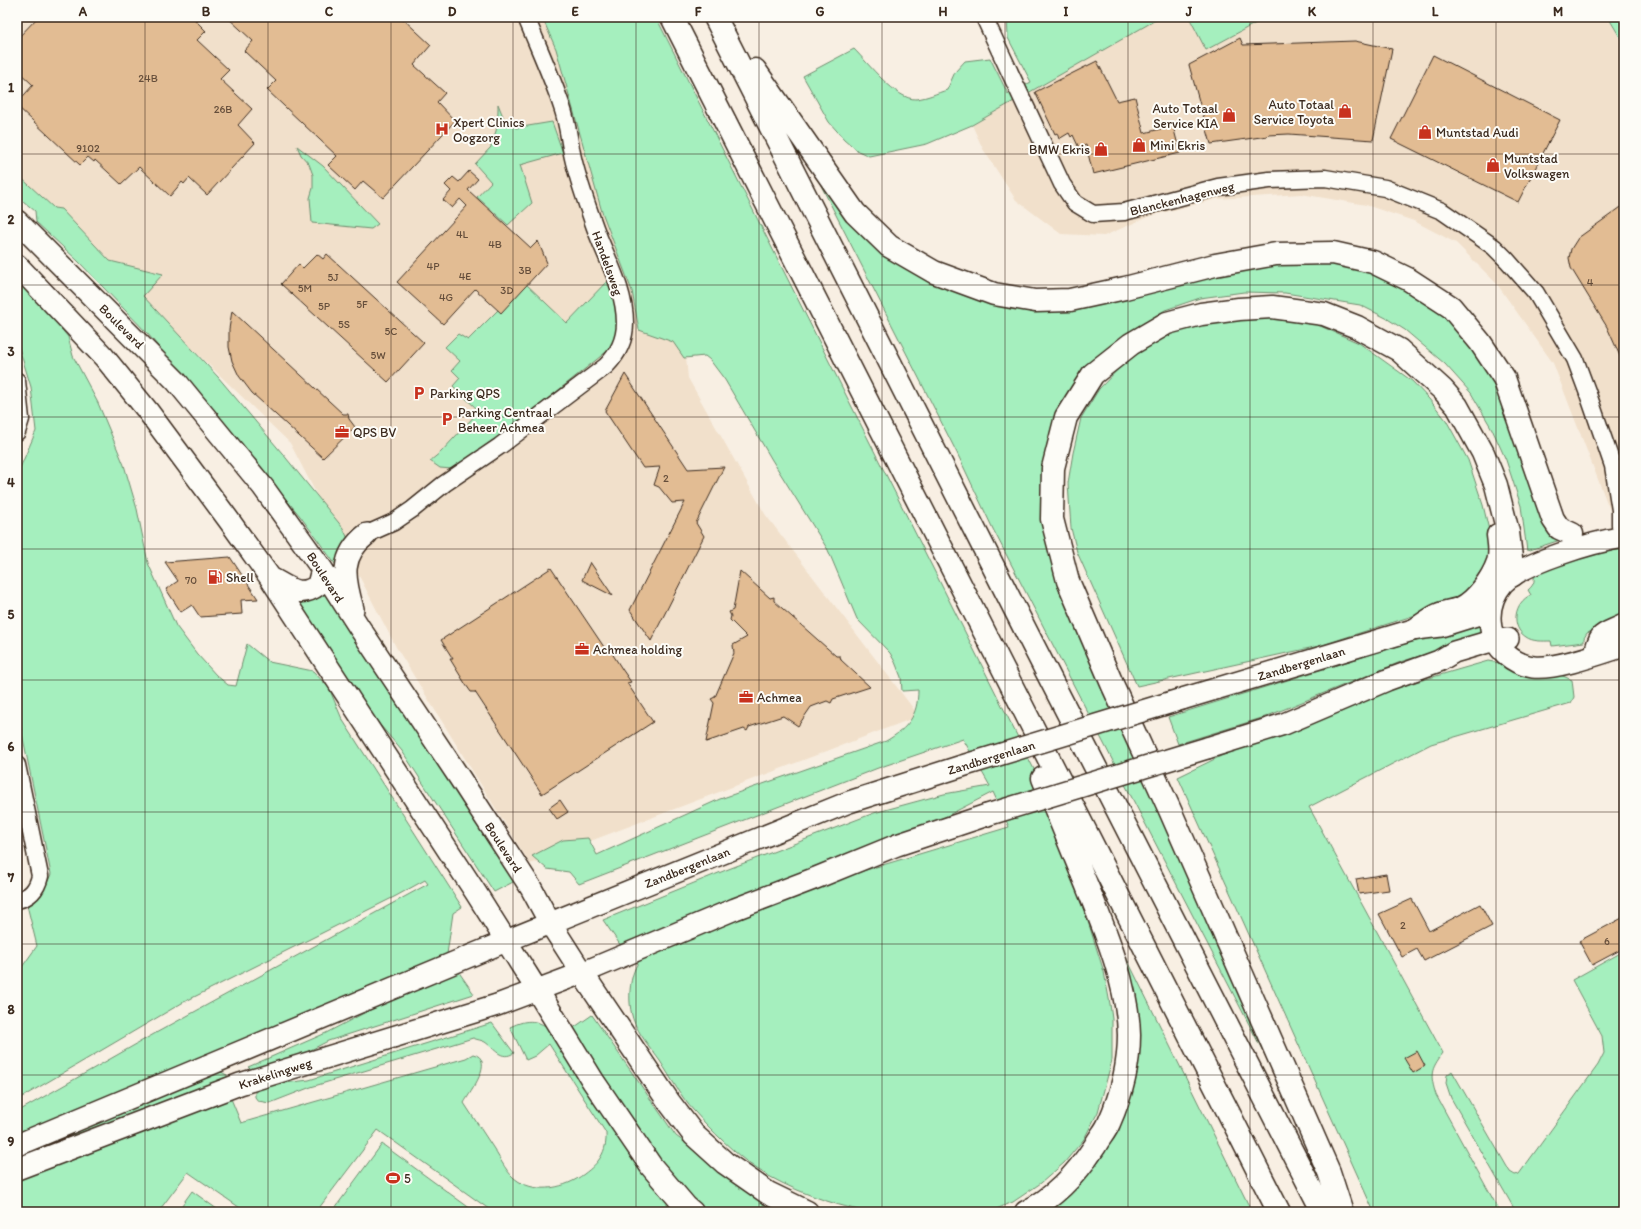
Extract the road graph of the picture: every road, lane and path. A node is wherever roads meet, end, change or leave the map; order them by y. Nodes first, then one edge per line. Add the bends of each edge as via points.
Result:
1 (526, 17) edge
2 (672, 17) edge
3 (716, 17) edge
4 (984, 17) edge
5 (17, 221) edge
6 (17, 265) edge
7 (17, 381) edge
8 (17, 432) edge
9 (1483, 453) junction
10 (1613, 466) junction
11 (1624, 481) edge
12 (1622, 531) edge
13 (368, 534) joint
14 (1572, 534) joint
15 (322, 569) junction
16 (1518, 572) junction
17 (269, 576) junction
18 (972, 608) junction
19 (1489, 611) junction
20 (1624, 626) edge
21 (359, 627) junction
22 (1416, 628) junction
23 (1624, 636) edge
24 (1502, 643) junction
25 (1624, 646) edge
26 (1596, 650) junction
27 (17, 765) edge
28 (17, 900) edge
29 (550, 924) junction
30 (506, 941) junction
31 (582, 973) junction
32 (537, 990) junction
33 (17, 1145) edge
34 (17, 1169) edge
35 (692, 1212) edge
36 (807, 1212) edge
37 (1026, 1212) edge
38 (1278, 1212) edge
39 (1323, 1212) edge
40 (1342, 1212) edge

1 - 13 street, Handelsweg via 562,107 578,176 617,281 624,313 625,335 613,359 606,366 407,513
2 - 18 highway
3 - 14 highway via 855,213 889,246 934,272 994,294 1035,301 1070,300 1215,265 1276,254 1333,252 1373,262 1408,279 1451,306 1480,342 1504,378 1553,519 1559,528
3 - 39 highway
4 - 10 street, Blanckenhagenweg via 1062,184 1075,203 1093,214 1124,212 1218,187 1269,180 1325,178 1385,188 1442,211 1494,247 1536,293 1574,359
5 - 15 main road, Boulevard via 176,381 263,487
6 - 17 main road via 104,357 138,398
7 - 8 street via 21,419
9 - 16 highway via 1496,485
9 - 22 highway via 1485,487 1497,527 1500,548 1498,562 1471,601 1461,608 1439,614
9 - 40 highway via 1457,406 1399,350 1363,330 1324,314 1272,307 1201,314 1168,323 1131,344 1093,374 1066,418 1053,468 1052,518 1068,581 1329,1172
10 - 11 street, Blanckenhagenweg
10 - 12 street, Blanckenhagenweg
12 - 14 main road
12 - 16 main road
13 - 21 main road via 357,542 346,564 348,591
15 - 17 main road via 318,585 307,591 294,591
15 - 21 main road, Boulevard
16 - 19 main road via 1503,584 1495,595
16 - 24 main road via 1525,577 1523,584 1509,598 1504,612 1505,629
17 - 30 main road
18 - 37 highway via 1108,940 1124,997 1129,1034 1126,1069 1109,1124 1087,1157 1059,1189
18 - 38 highway
19 - 22 main road, Zandbergenlaan via 1441,626
19 - 24 main road via 1491,630
20 - 26 main road via 1603,634 1599,638
21 - 29 main road, Boulevard via 531,888
22 - 29 main road, Zandbergenlaan, bridge via 849,802
23 - 26 main road
24 - 26 main road via 1513,660 1533,667 1568,662
24 - 31 main road, bridge via 1454,652 1440,662 1386,680 1284,724 988,814 897,845
25 - 26 main road
27 - 28 street via 40,876 38,886 32,894
29 - 30 main road, Zandbergenlaan
29 - 31 main road, Boulevard
30 - 32 main road
30 - 33 main road
31 - 32 main road
31 - 36 highway via 694,1135 725,1163 768,1193
32 - 34 main road, Krakelingweg via 477,1012 240,1084
32 - 35 highway via 593,1081 651,1166

